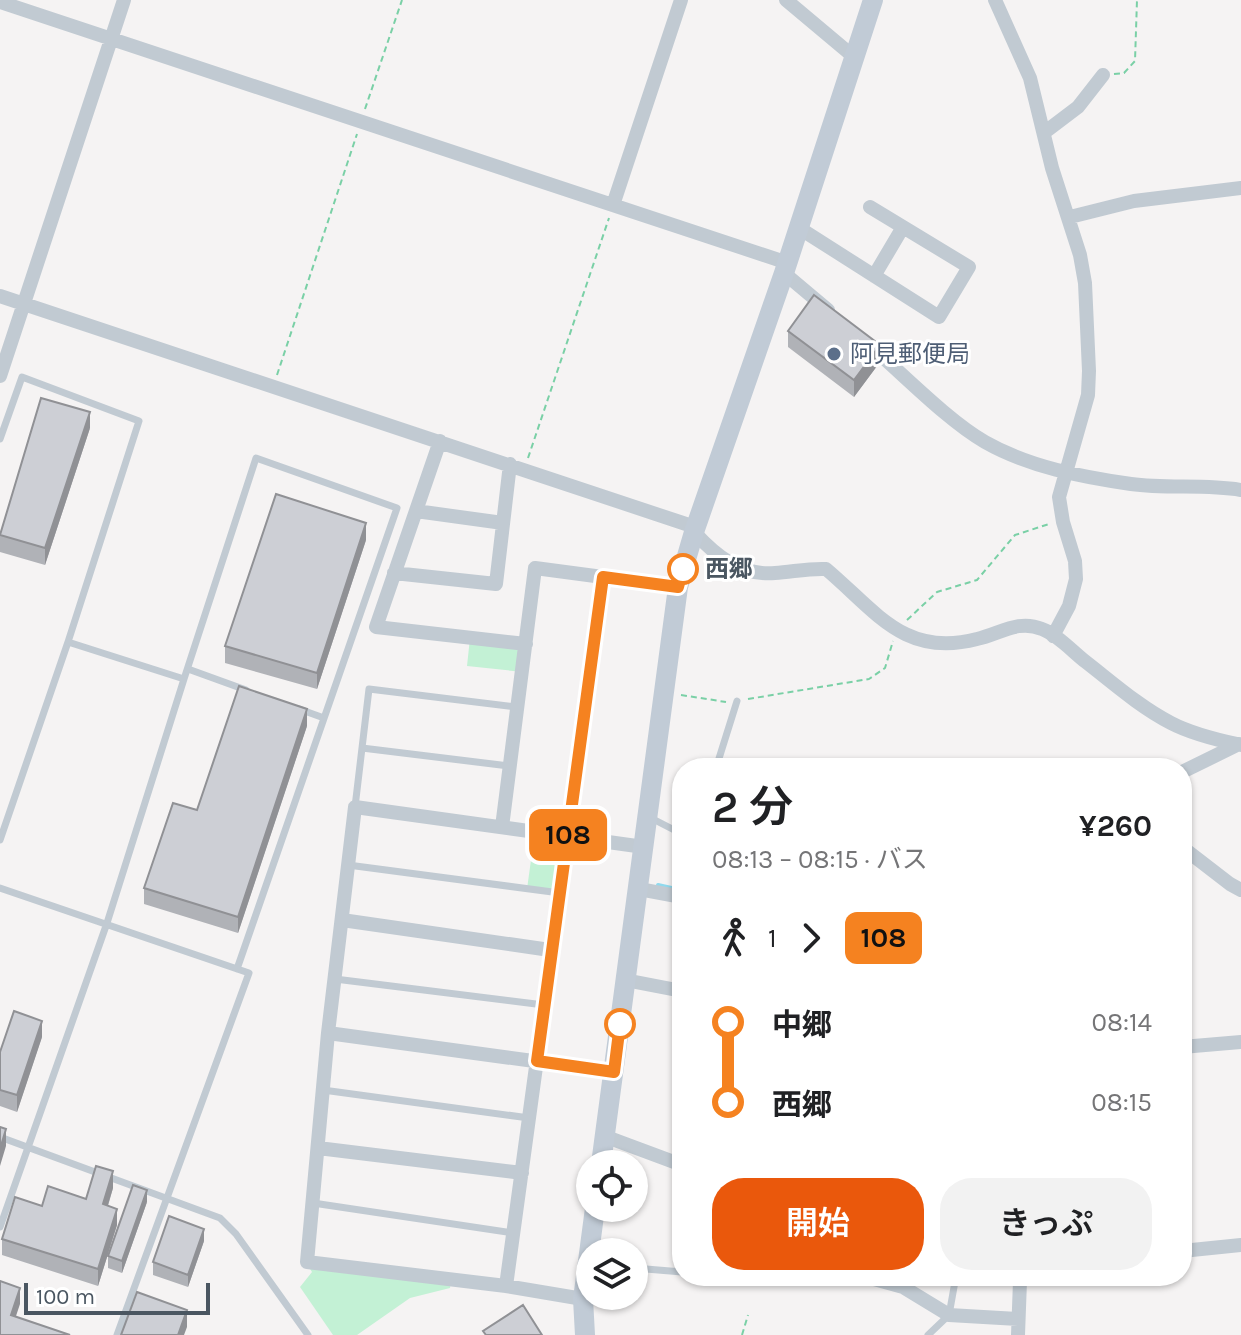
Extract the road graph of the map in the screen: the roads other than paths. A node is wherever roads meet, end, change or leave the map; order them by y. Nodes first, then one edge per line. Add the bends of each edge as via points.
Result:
1 (124, 0) edge
2 (681, 0) edge
3 (786, 0) edge
4 (873, 0) edge
5 (995, 0) edge
6 (0, 2) edge
7 (111, 39) junction
8 (854, 57) junction
9 (1103, 75) road end
10 (1045, 132) junction
11 (1241, 188) edge
12 (613, 205) junction
13 (870, 207) dead end
14 (1070, 217) junction
15 (903, 227) junction
16 (799, 228) junction
17 (786, 268) junction
18 (874, 276) junction
19 (0, 296) edge
20 (24, 304) junction
21 (0, 376) edge
22 (0, 439) edge
23 (440, 441) junction
24 (518, 467) junction
25 (1067, 471) junction
26 (1241, 490) edge
27 (416, 511) junction
28 (503, 523) junction
29 (695, 530) junction
30 (394, 573) junction
31 (603, 577) junction
32 (678, 587) junction
33 (1053, 636) junction
34 (68, 642) junction
35 (526, 644) junction
36 (188, 669) junction
37 (184, 679) junction
38 (256, 694) edge
39 (737, 701) road end
40 (519, 707) junction
41 (297, 708) edge
42 (324, 718) junction
43 (1240, 744) edge
44 (362, 748) junction
45 (719, 758) edge
46 (511, 766) junction
47 (1192, 767) edge
48 (355, 807) junction
49 (649, 817) junction
50 (502, 827) junction
51 (672, 829) edge
52 (568, 836) junction
53 (0, 840) edge
54 (644, 847) junction
55 (1192, 855) edge
56 (348, 865) junction
57 (0, 888) edge
58 (639, 889) junction
59 (1241, 890) edge
60 (560, 893) junction
61 (672, 895) edge
62 (342, 920) junction
63 (107, 923) junction
64 (550, 950) junction
65 (237, 969) junction
66 (335, 979) junction
67 (625, 980) junction
68 (672, 989) edge
69 (544, 1005) junction
70 (328, 1033) junction
71 (1241, 1042) edge
72 (1192, 1046) edge
73 (537, 1061) junction
74 (614, 1072) junction
75 (323, 1090) junction
76 (529, 1118) junction
77 (604, 1136) junction
78 (0, 1137) edge
79 (29, 1147) junction
80 (318, 1148) junction
81 (602, 1150) edge
82 (672, 1161) edge
83 (522, 1173) junction
84 (167, 1197) junction
85 (313, 1203) junction
86 (0, 1227) edge
87 (513, 1233) junction
88 (1241, 1245) edge
89 (1192, 1250) edge
90 (648, 1269) edge
91 (672, 1271) edge
92 (506, 1286) junction
93 (899, 1286) edge
94 (912, 1286) edge
95 (954, 1286) edge
96 (1020, 1286) edge
97 (911, 1292) junction
98 (576, 1298) edge
99 (584, 1310) edge
100 (949, 1315) junction
101 (1018, 1319) junction
102 (117, 1335) edge
103 (308, 1335) edge
104 (585, 1335) edge
105 (928, 1335) edge
106 (1018, 1335) edge

1 - 7 street
2 - 12 street
3 - 8 street
4 - 8 street
5 - 10 street via 1030,78
6 - 7 street
7 - 12 street
7 - 20 street
8 - 16 street
9 - 10 street via 1078,107
10 - 14 street
11 - 14 street via 1134,201
12 - 17 street
13 - 15 street
14 - 25 street via 1085,283 1089,371 1088,395
15 - 18 street
15 - 18 street via 969,267 962,279 939,317
16 - 17 street
16 - 18 street
17 - 25 street via 983,441
17 - 29 street
19 - 20 street
20 - 21 street
20 - 23 street
22 - 34 lane via 22,377 139,421
23 - 24 street
23 - 27 street
24 - 28 street
24 - 29 street
25 - 26 street via 1134,484
25 - 33 street via 1059,497 1076,579
27 - 28 street
27 - 30 street
28 - 30 street via 496,584
29 - 32 street
29 - 33 street via 716,555 749,571 826,569 913,640 935,644 977,639 1013,625 1041,628
30 - 35 street via 376,627
31 - 32 street
31 - 35 street via 535,568
31 - 52 street
32 - 49 street
33 - 43 street via 1172,724
34 - 37 lane
34 - 53 lane
35 - 40 street
36 - 37 lane
36 - 38 lane
36 - 42 lane via 256,458 397,508
37 - 63 lane
39 - 45 lane
40 - 44 lane via 369,689
40 - 46 street
41 - 42 lane
42 - 65 lane
43 - 47 street
44 - 46 lane
44 - 48 lane
46 - 50 street
48 - 50 street
48 - 56 street
49 - 51 lane
49 - 54 street
50 - 52 street
52 - 54 street
52 - 60 street
54 - 58 street
55 - 59 street
56 - 60 lane
56 - 62 street
57 - 63 lane
58 - 61 street
58 - 67 street
60 - 64 street
62 - 64 street
62 - 66 street
63 - 65 lane
63 - 79 lane
64 - 69 street
65 - 84 lane via 249,973
66 - 69 lane
66 - 70 street
67 - 68 street
67 - 74 street
69 - 73 street
70 - 73 street
70 - 75 street
71 - 72 street
73 - 74 street
73 - 76 street
74 - 77 street
75 - 76 lane
75 - 80 street
76 - 83 street
77 - 81 street
77 - 82 street
78 - 79 lane
79 - 84 lane
79 - 86 lane
80 - 83 street
80 - 85 street
83 - 87 street
84 - 102 lane
84 - 103 lane via 220,1218
85 - 87 lane
85 - 92 street via 307,1262
87 - 92 street
88 - 89 street
90 - 91 lane
92 - 98 street
93 - 97 street
94 - 97 street
95 - 100 lane
96 - 101 street
97 - 100 street
99 - 104 street
100 - 101 street
100 - 105 lane
101 - 106 street

